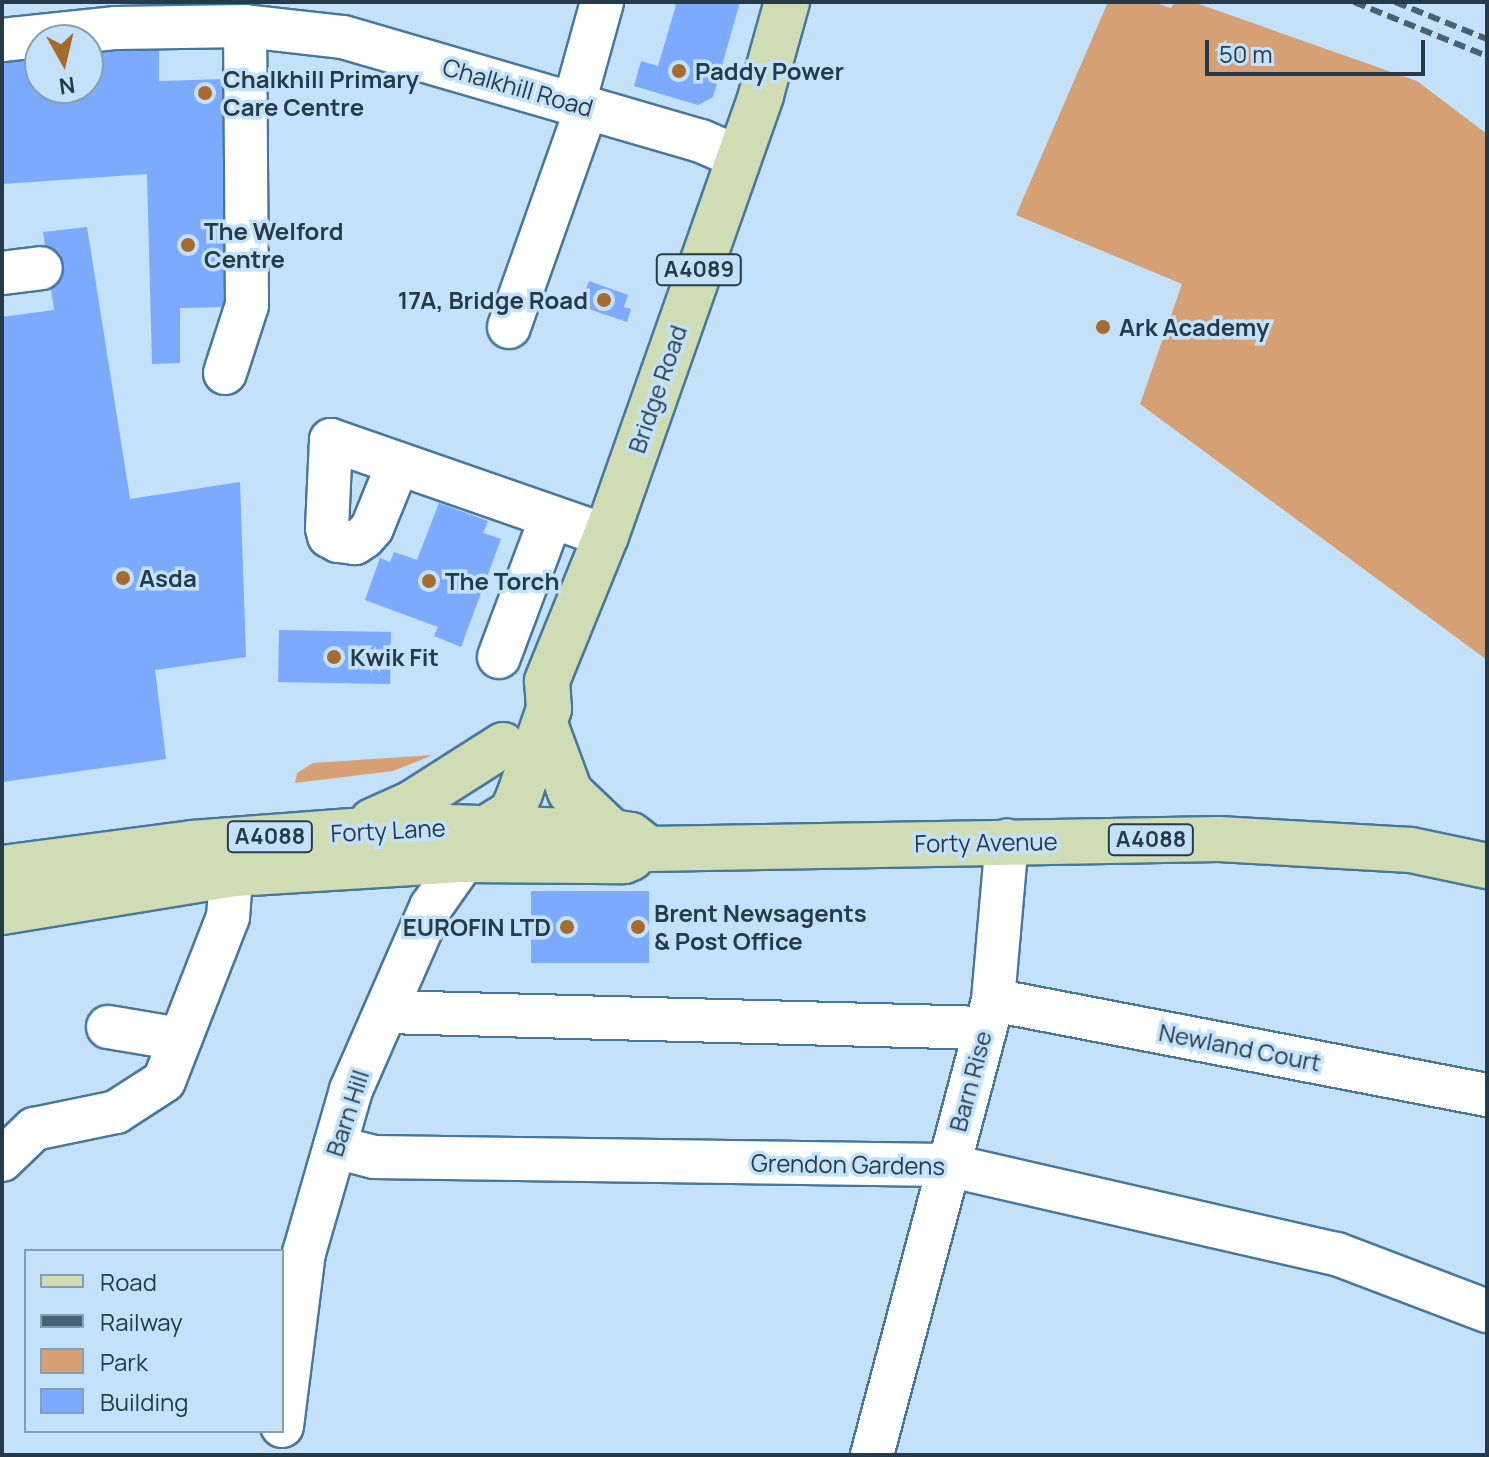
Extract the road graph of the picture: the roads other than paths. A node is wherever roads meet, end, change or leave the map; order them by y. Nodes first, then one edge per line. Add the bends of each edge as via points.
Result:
1 (602, 2) edge
2 (787, 2) edge
3 (347, 19) edge
4 (245, 26) junction
5 (2, 40) edge
6 (580, 105) junction
7 (738, 157) junction
8 (509, 327) dead end
9 (225, 373) dead end
10 (398, 464) dead end
11 (551, 518) junction
12 (606, 536) junction
13 (499, 657) dead end
14 (547, 681) junction
15 (545, 724) junction
16 (503, 745) junction
17 (488, 827) junction
18 (348, 831) junction
19 (630, 841) junction
20 (1007, 841) junction
21 (220, 852) junction
22 (461, 860) junction
23 (1487, 866) edge
24 (2, 868) edge
25 (2, 912) edge
26 (386, 1012) junction
27 (989, 1014) junction
28 (108, 1027) dead end
29 (180, 1039) junction
30 (1487, 1095) edge
31 (335, 1147) junction
32 (2, 1160) edge
33 (947, 1165) junction
34 (1487, 1311) edge
35 (284, 1412) edge
36 (281, 1433) edge
37 (277, 1455) edge
38 (872, 1455) edge

1 - 6 street
2 - 7 main road, Bridge Road / A4089
3 - 4 street, Chalkhill Road
3 - 6 street, Chalkhill Road
4 - 5 street, Chalkhill Road via 116,28
4 - 9 street via 247,305
6 - 7 street, Chalkhill Road
6 - 8 street
7 - 12 main road, Bridge Road / A4089
10 - 11 street
11 - 12 street
11 - 13 street
12 - 14 main road, Bridge Road / A4089
14 - 15 main road, Bridge Road / A4089
14 - 16 main road, Bridge Road / A4089 via 522,698
15 - 17 main road, Bridge Road / A4089 via 512,812
15 - 19 main road via 570,792
16 - 17 main road, Bridge Road / A4089 via 479,807
16 - 18 main road via 412,803
17 - 18 main road, Forty Lane / A4088
17 - 19 main road, Forty Avenue / A4088
17 - 22 street, Barn Hill
18 - 21 main road, Forty Lane / A4088
19 - 20 main road, Forty Avenue / A4088
19 - 22 main road via 624,861
20 - 23 main road, Forty Avenue / A4088 via 1219,839 1411,850
20 - 27 street, Barn Rise
21 - 22 main road
21 - 24 main road
21 - 25 main road
21 - 29 street via 228,917
22 - 26 street, Barn Hill via 431,907
26 - 27 street, Newland Court
26 - 31 street, Barn Hill via 351,1090
27 - 30 street, Newland Court
27 - 33 street, Barn Rise
28 - 29 street
29 - 32 street via 164,1081 140,1100 116,1112 34,1129
31 - 33 street, Grendon Gardens via 374,1157
31 - 35 street, Barn Hill via 304,1253
33 - 34 street, Grendon Gardens via 1337,1254
33 - 38 street, Barn Rise
36 - 37 street, Barn Hill

